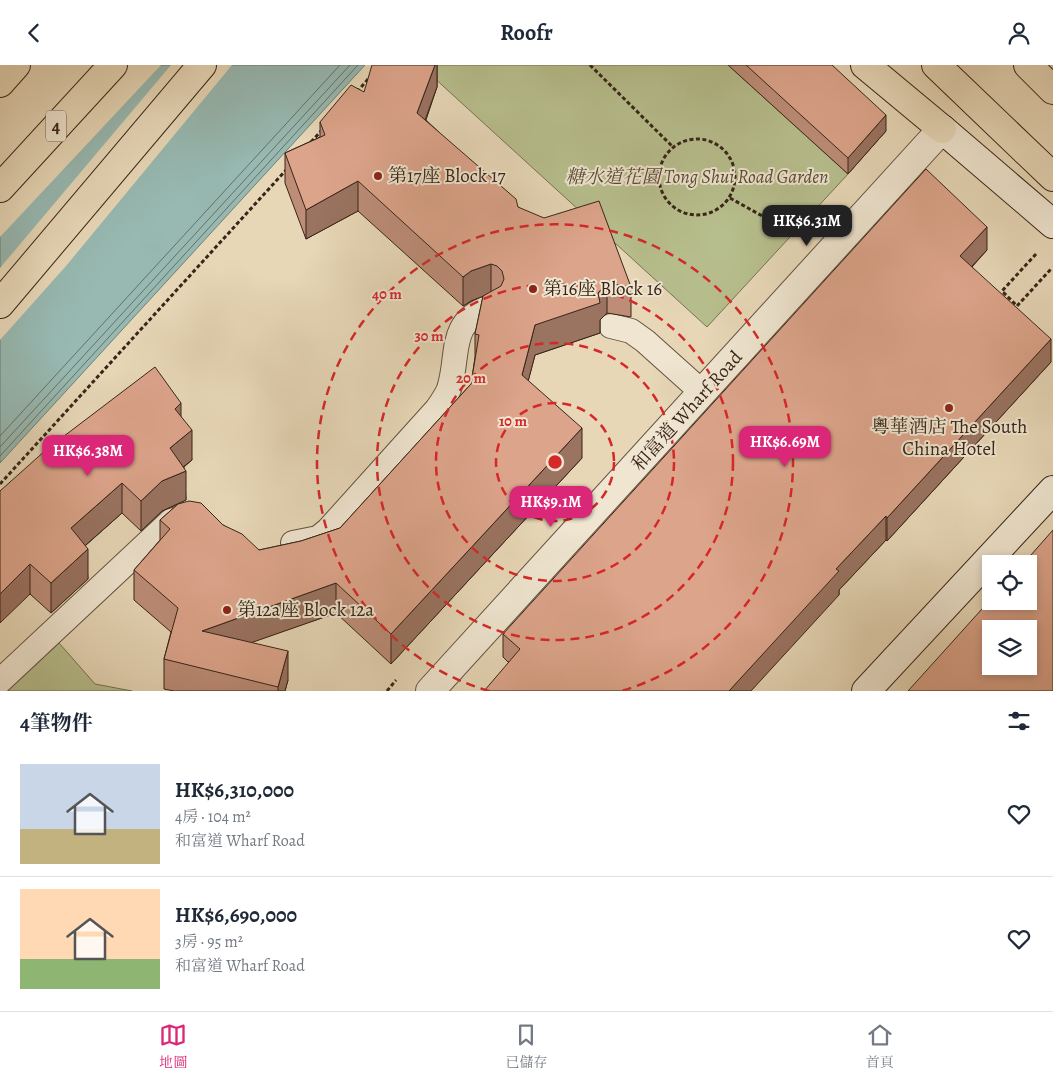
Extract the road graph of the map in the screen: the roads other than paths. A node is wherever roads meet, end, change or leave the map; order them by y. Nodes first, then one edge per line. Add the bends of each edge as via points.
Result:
1 (16, 65) edge
2 (113, 65) edge
3 (202, 65) edge
4 (865, 65) edge
5 (936, 65) edge
6 (1028, 65) edge
7 (0, 83) edge
8 (1053, 90) edge
9 (942, 129) junction
10 (1053, 177) edge
11 (0, 188) edge
12 (1053, 224) edge
13 (0, 304) edge
14 (490, 307) edge
15 (611, 326) dead end
16 (703, 393) junction
17 (1053, 490) edge
18 (206, 520) edge
19 (269, 549) edge
20 (0, 681) edge
21 (430, 691) edge
22 (866, 691) edge

1 - 7 highway
2 - 11 highway, 4
3 - 13 highway
4 - 9 highway
5 - 10 highway
6 - 8 highway
9 - 12 street
9 - 16 street, 和富道 Wharf Road
14 - 19 lane via 466,321 459,333 450,386 437,409 328,530 318,538
15 - 16 lane via 631,331 646,341
16 - 21 street, 和富道 Wharf Road
17 - 22 street
18 - 20 lane via 200,516 185,515 171,521

